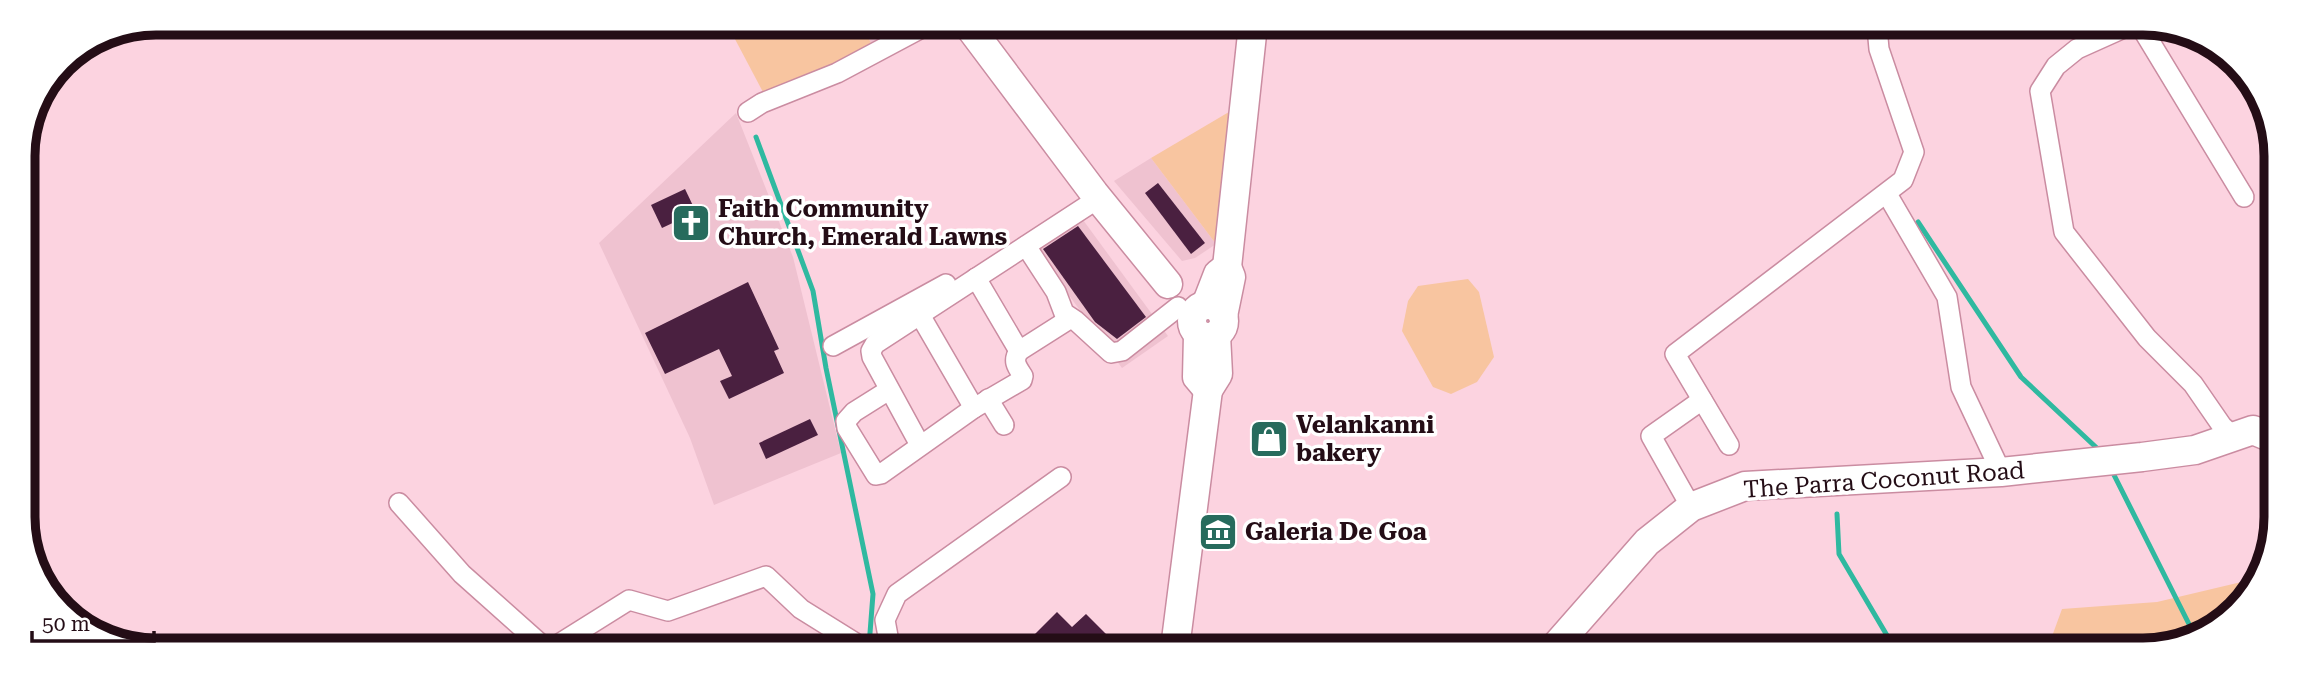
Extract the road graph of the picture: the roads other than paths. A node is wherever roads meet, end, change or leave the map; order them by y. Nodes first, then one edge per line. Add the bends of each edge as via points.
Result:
1 (909, 35) edge
2 (976, 35) edge
3 (1252, 35) edge
4 (1878, 35) edge
5 (2108, 35) edge
6 (2146, 35) edge
7 (748, 112) dead end
8 (1887, 194) junction
9 (1096, 195) junction
10 (2244, 197) dead end
11 (1026, 246) junction
12 (976, 278) junction
13 (1198, 314) junction
14 (920, 315) junction
15 (1071, 318) junction
16 (833, 345) dead end
17 (1019, 351) junction
18 (889, 390) junction
19 (1702, 400) junction
20 (981, 403) junction
21 (1004, 425) dead end
22 (2264, 435) edge
23 (2233, 436) junction
24 (920, 444) junction
25 (1729, 445) dead end
26 (2001, 472) junction
27 (1060, 477) dead end
28 (399, 503) dead end
29 (1691, 507) junction
30 (534, 638) edge
31 (568, 638) edge
32 (848, 638) edge
33 (888, 638) edge
34 (1176, 638) edge
35 (1563, 638) edge

1 - 7 street via 838,73
2 - 9 main road
3 - 13 main road via 1227,267 1218,274
4 - 8 street via 1914,152 1903,180
5 - 23 street via 2077,49 2056,66 2040,91 2064,232 2147,338 2193,384
6 - 10 street
8 - 19 street via 1675,354
8 - 26 street via 1947,297 1961,387
9 - 11 street
9 - 13 main road
9 - 16 street
11 - 12 street
11 - 15 street via 1056,292 1060,308
12 - 14 street
12 - 17 street
13 - 15 street via 1117,353 1111,353
13 - 34 main road via 1218,374 1208,390
14 - 18 street via 871,351
14 - 20 street
15 - 17 street
17 - 20 street via 1015,362 1022,380
18 - 24 street
18 - 24 street via 849,416 847,428 876,475
19 - 25 street
19 - 29 street via 1651,436
20 - 21 street
20 - 24 street
22 - 23 main road, The Parra Coconut Road via 2253,430
23 - 26 main road, The Parra Coconut Road via 2195,450
26 - 29 main road, The Parra Coconut Road via 1745,486
27 - 33 street via 897,594 885,620
28 - 30 street via 462,574
29 - 35 main road, The Parra Coconut Road via 1647,542
31 - 32 street via 629,600 668,611 766,576 801,608

